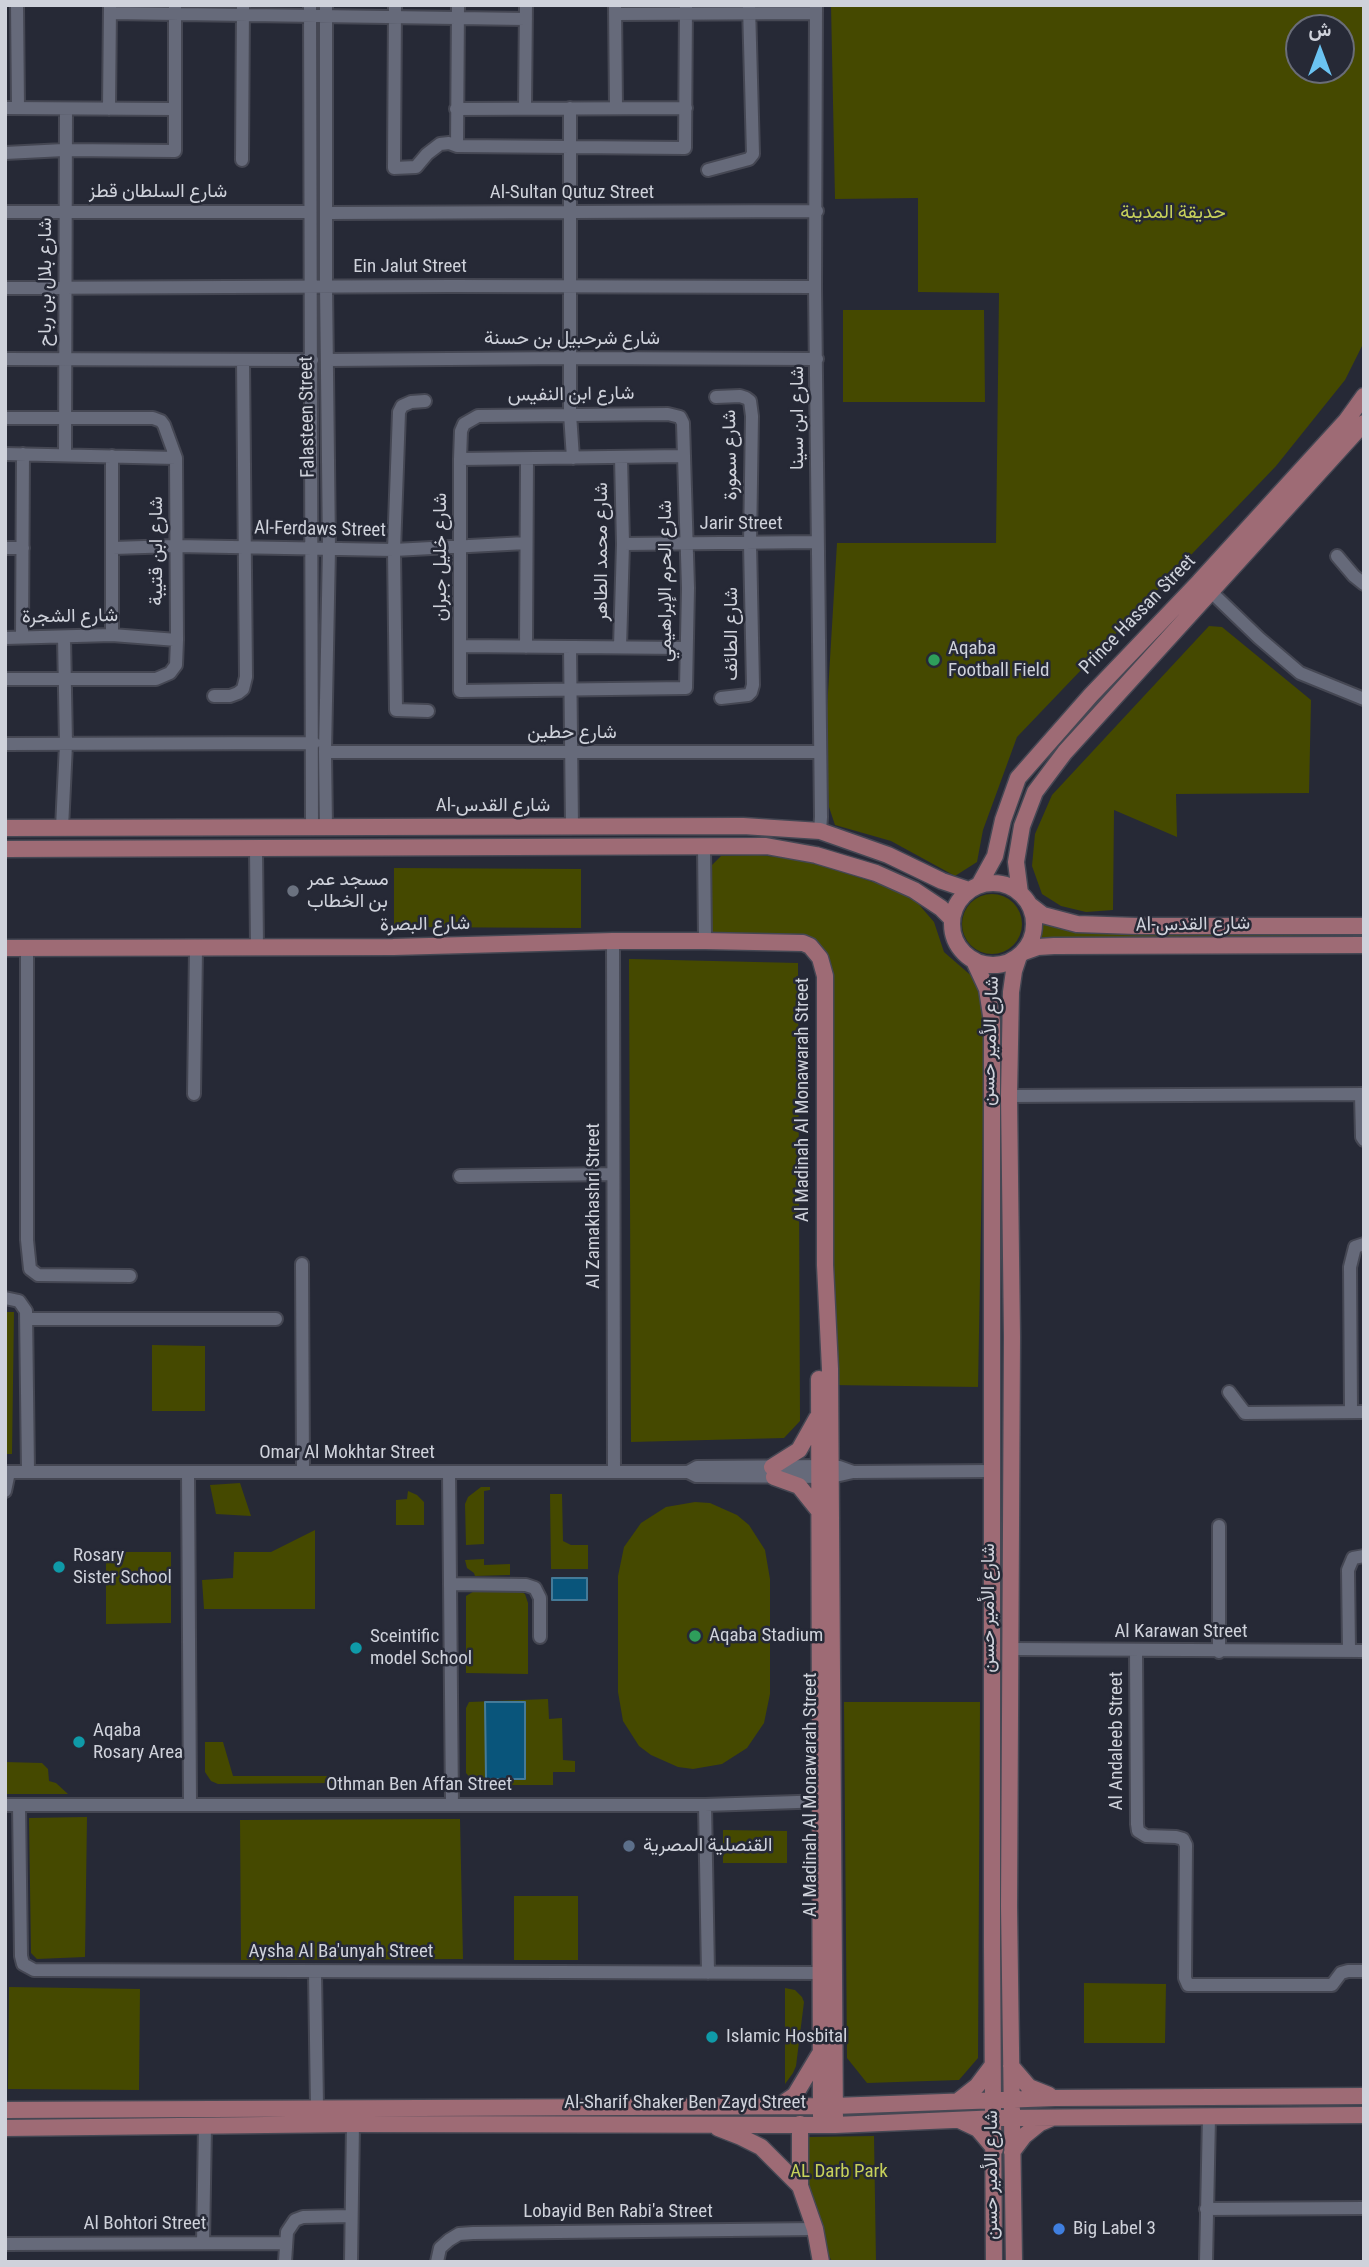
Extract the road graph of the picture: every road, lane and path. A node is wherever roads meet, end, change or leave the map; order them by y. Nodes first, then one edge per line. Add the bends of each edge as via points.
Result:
1 (110, 9) edge
2 (686, 9) edge
3 (749, 9) edge
4 (817, 9) edge
5 (175, 10) edge
6 (243, 10) edge
7 (310, 10) edge
8 (615, 10) edge
9 (326, 11) edge
10 (395, 11) edge
11 (458, 11) edge
12 (526, 12) edge
13 (13, 14) edge
14 (11, 108) edge
15 (108, 108) junction
16 (525, 108) junction
17 (570, 108) junction
18 (616, 108) junction
19 (686, 108) junction
20 (66, 109) junction
21 (174, 109) junction
22 (456, 109) junction
23 (457, 145) junction
24 (571, 147) junction
25 (64, 150) junction
26 (5, 153) edge
27 (242, 160) dead end
28 (708, 170) dead end
29 (817, 211) junction
30 (5, 212) edge
31 (65, 212) junction
32 (310, 212) junction
33 (572, 212) junction
34 (326, 213) junction
35 (326, 286) junction
36 (310, 287) junction
37 (571, 287) junction
38 (816, 287) junction
39 (5, 288) edge
40 (66, 288) junction
41 (571, 358) junction
42 (5, 359) edge
43 (817, 359) junction
44 (66, 360) junction
45 (243, 360) junction
46 (312, 360) junction
47 (327, 360) junction
48 (1364, 396) edge
49 (716, 397) dead end
50 (425, 401) dead end
51 (570, 414) junction
52 (680, 417) joint
53 (5, 418) edge
54 (64, 418) junction
55 (1364, 423) edge
56 (464, 424) joint
57 (5, 454) edge
58 (23, 454) junction
59 (65, 455) junction
60 (112, 456) junction
61 (684, 456) junction
62 (621, 457) junction
63 (176, 458) junction
64 (527, 458) junction
65 (573, 458) junction
66 (460, 459) junction
67 (817, 542) junction
68 (526, 543) junction
69 (687, 543) junction
70 (623, 544) junction
71 (750, 544) junction
72 (461, 545) junction
73 (176, 546) junction
74 (5, 548) edge
75 (23, 548) junction
76 (113, 548) junction
77 (244, 548) junction
78 (329, 548) junction
79 (313, 549) junction
80 (394, 550) junction
81 (1336, 556) dead end
82 (1364, 584) edge
83 (1205, 587) junction
84 (112, 635) junction
85 (22, 637) junction
86 (64, 637) junction
87 (5, 638) edge
88 (177, 640) junction
89 (460, 646) junction
90 (526, 647) junction
91 (570, 647) junction
92 (620, 647) junction
93 (687, 648) junction
94 (5, 679) edge
95 (64, 679) junction
96 (460, 691) joint
97 (570, 691) junction
98 (215, 696) dead end
99 (722, 698) dead end
100 (1364, 699) edge
101 (428, 712) dead end
102 (314, 743) junction
103 (5, 744) edge
104 (66, 744) junction
105 (325, 752) junction
106 (571, 752) junction
107 (820, 752) junction
108 (572, 827) junction
109 (5, 828) edge
110 (62, 828) junction
111 (174, 828) junction
112 (199, 828) junction
113 (319, 828) junction
114 (450, 828) junction
115 (478, 828) junction
116 (820, 831) junction
117 (704, 846) junction
118 (453, 847) junction
119 (476, 847) junction
120 (170, 848) junction
121 (199, 848) junction
122 (5, 849) edge
123 (256, 849) junction
124 (974, 888) junction
125 (1025, 899) junction
126 (952, 919) junction
127 (1359, 925) edge
128 (613, 941) junction
129 (705, 941) junction
130 (803, 943) joint
131 (1359, 945) edge
132 (5, 948) edge
133 (27, 948) junction
134 (257, 948) junction
135 (196, 949) junction
136 (1021, 954) junction
137 (974, 961) junction
138 (194, 1094) dead end
139 (1362, 1094) edge
140 (1009, 1096) junction
141 (1364, 1140) edge
142 (612, 1174) junction
143 (460, 1176) dead end
144 (1364, 1244) edge
145 (302, 1264) dead end
146 (825, 1265) junction
147 (130, 1276) dead end
148 (5, 1298) edge
149 (26, 1319) junction
150 (276, 1319) dead end
151 (1011, 1348) junction
152 (993, 1349) junction
153 (1229, 1392) dead end
154 (1357, 1411) edge
155 (819, 1413) junction
156 (993, 1471) junction
157 (7, 1472) edge
158 (28, 1472) junction
159 (188, 1472) junction
160 (303, 1472) junction
161 (449, 1472) junction
162 (614, 1472) junction
163 (773, 1472) junction
164 (825, 1472) junction
165 (5, 1490) edge
166 (819, 1511) junction
167 (1219, 1526) dead end
168 (1364, 1556) edge
169 (450, 1584) junction
170 (540, 1637) dead end
171 (1012, 1649) junction
172 (1136, 1651) junction
173 (1219, 1651) junction
174 (1349, 1651) junction
175 (1364, 1651) edge
176 (993, 1760) junction
177 (1010, 1760) junction
178 (826, 1802) junction
179 (190, 1804) junction
180 (5, 1805) edge
181 (19, 1805) junction
182 (452, 1805) junction
183 (705, 1805) junction
184 (1364, 1971) edge
185 (315, 1972) junction
186 (708, 1973) junction
187 (820, 1973) junction
188 (827, 2052) junction
189 (992, 2066) junction
190 (1011, 2066) junction
191 (1297, 2096) junction
192 (1364, 2096) edge
193 (1055, 2098) junction
194 (994, 2099) junction
195 (1012, 2099) junction
196 (958, 2101) junction
197 (867, 2105) junction
198 (779, 2106) junction
199 (828, 2106) junction
200 (317, 2107) junction
201 (110, 2109) junction
202 (5, 2110) edge
203 (1298, 2115) junction
204 (1364, 2115) edge
205 (463, 2116) junction
206 (1209, 2116) junction
207 (995, 2118) junction
208 (1013, 2118) junction
209 (1052, 2118) junction
210 (957, 2119) junction
211 (353, 2124) junction
212 (706, 2124) junction
213 (800, 2124) junction
214 (828, 2124) junction
215 (205, 2126) junction
216 (112, 2127) junction
217 (5, 2128) edge
218 (995, 2149) junction
219 (1012, 2152) junction
220 (800, 2186) junction
221 (1364, 2208) edge
222 (1206, 2209) junction
223 (350, 2216) junction
224 (815, 2229) junction
225 (203, 2243) junction
226 (286, 2243) junction
227 (5, 2244) edge
228 (285, 2262) edge
229 (351, 2262) edge
230 (437, 2262) edge
231 (821, 2262) edge
232 (994, 2262) edge
233 (1014, 2262) edge
234 (1206, 2262) edge

1 - 5 street
1 - 15 street
2 - 3 street
2 - 8 street
2 - 19 street
3 - 4 street
3 - 28 street via 753,153 749,159
4 - 29 street, شارع ابن سينا
5 - 6 street
5 - 21 street
6 - 7 street
6 - 27 street
7 - 9 street
7 - 32 street, Falasteen Street
8 - 18 street
9 - 10 street
9 - 34 street, Falasteen Street
10 - 11 street
10 - 23 street via 394,168 416,167 440,144
11 - 12 street
11 - 22 street
12 - 16 street
13 - 14 street
14 - 20 street
15 - 20 street
15 - 21 street
16 - 17 street
16 - 22 street
17 - 18 street
17 - 24 street
18 - 19 street
19 - 24 street via 685,148
20 - 25 street, شارع بلال بن رباح
21 - 25 street via 175,152
22 - 23 street
23 - 24 street
24 - 33 street
25 - 26 street
25 - 31 street, شارع بلال بن رباح
29 - 33 street, Al-Sultan Qutuz Street
29 - 38 street, شارع ابن سينا
30 - 31 street, شارع السلطان قطز
31 - 32 street, شارع السلطان قطز
31 - 40 street, شارع بلال بن رباح
32 - 36 street, Falasteen Street
33 - 34 street, Al-Sultan Qutuz Street
33 - 37 street
34 - 35 street, Falasteen Street
35 - 36 street, Ein Jalut Street
35 - 37 street, Ein Jalut Street
35 - 47 street, Falasteen Street
36 - 40 street, Ein Jalut Street
36 - 46 street, Falasteen Street
37 - 38 street, Ein Jalut Street
37 - 41 street
38 - 43 street, شارع ابن سينا
39 - 40 street, Ein Jalut Street
40 - 44 street, شارع بلال بن رباح
41 - 43 street, شارع شرحبيل بن حسنة
41 - 47 street, شارع شرحبيل بن حسنة
41 - 51 street
42 - 44 street
43 - 67 street, شارع ابن سينا
44 - 45 street
44 - 54 street, شارع بلال بن رباح
45 - 46 street
45 - 77 street
46 - 79 street, Falasteen Street
47 - 78 street, Falasteen Street
48 - 83 main road, Prince Hassan Street
49 - 71 street, شارع سمورة via 740,396 751,405
50 - 80 street via 411,401 399,412
51 - 52 street, شارع ابن النفيس
51 - 56 street, شارع ابن النفيس via 478,416
51 - 65 street
52 - 61 street, شارع الحرم الإبراهيمي
53 - 54 street, شارع ابن قتيبة
54 - 59 street, شارع بلال بن رباح
54 - 63 street, شارع ابن قتيبة via 153,418 164,425
55 - 83 main road, Prince Hassan Street
56 - 66 street, شارع خليل جبران
57 - 58 street
58 - 59 street
58 - 75 street
59 - 60 street
60 - 63 street
60 - 76 street
61 - 62 street, شارع محمد الطاهر
61 - 69 street, شارع الحرم الإبراهيمي
62 - 65 street, شارع محمد الطاهر
62 - 70 street, شارع محمد الطاهر
63 - 73 street, شارع ابن قتيبة
64 - 65 street, شارع محمد الطاهر
64 - 66 street, شارع محمد الطاهر
64 - 68 street
66 - 72 street, شارع خليل جبران
67 - 71 street, Jarir Street
67 - 107 street, شارع ابن سينا
68 - 72 street, Al-Ferdaws Street
68 - 90 street
69 - 70 street, Jarir Street
69 - 71 street, Jarir Street
69 - 93 street, شارع الحرم الإبراهيمي
70 - 92 street, شارع محمد الطاهر
71 - 99 street, شارع الطائف via 753,685 747,695
72 - 80 street, Al-Ferdaws Street
72 - 89 street, شارع خليل جبران
73 - 76 street, Al-Ferdaws Street
73 - 77 street, Al-Ferdaws Street
73 - 88 street, شارع ابن قتيبة
74 - 75 street
75 - 85 street
76 - 84 street
77 - 79 street, Al-Ferdaws Street
77 - 98 street via 246,677 238,693
78 - 79 street, Al-Ferdaws Street
78 - 80 street, Al-Ferdaws Street
78 - 105 street, Falasteen Street
79 - 102 street, Falasteen Street
80 - 101 street via 396,710
81 - 82 street
83 - 100 street via 1300,673
83 - 124 main road, Prince Hassan Street via 1091,695 1018,778 995,856
83 - 125 main road, Prince Hassan Street via 1035,792 1016,862
84 - 86 street, شارع الشجرة
84 - 88 street, شارع الشجرة
85 - 86 street, شارع الشجرة
85 - 87 street, شارع الشجرة
86 - 95 street
88 - 95 street, شارع ابن قتيبة via 176,665 163,677
89 - 90 street, شارع محمد الطاهر
89 - 96 street, شارع خليل جبران
90 - 91 street, شارع محمد الطاهر
91 - 92 street, شارع محمد الطاهر
91 - 97 street
92 - 93 street, شارع محمد الطاهر
93 - 97 street, شارع الحرم الإبراهيمي via 685,688
94 - 95 street, شارع ابن قتيبة
95 - 104 street
96 - 97 street, شارع الحرم الإبراهيمي
97 - 106 street
102 - 104 street
102 - 113 street, Falasteen Street
103 - 104 street
104 - 110 street
105 - 106 street, شارع حطين
105 - 113 street, Falasteen Street
106 - 107 street, شارع حطين
106 - 108 street
107 - 116 street, شارع ابن سينا
108 - 115 main road, Al-شارع القدس
108 - 116 main road, Al-شارع القدس
109 - 110 main road, Al-شارع القدس
110 - 111 main road, Al-شارع القدس
111 - 112 main road, Al-شارع القدس
111 - 120 main road via 179,840
112 - 113 main road, Al-شارع القدس
112 - 121 main road via 192,841
113 - 114 main road, Al-شارع القدس
114 - 115 main road, Al-شارع القدس
114 - 118 main road via 458,837
115 - 119 main road via 469,837
116 - 124 main road, Al-شارع القدس via 888,855 942,881
117 - 119 main road
117 - 126 main road via 766,846 840,862 914,890
117 - 129 street
118 - 119 main road
118 - 123 main road
120 - 121 main road
120 - 122 main road
121 - 123 main road
123 - 134 street
124 - 125 main road via 1005,884
124 - 126 main road via 961,898
125 - 127 main road, Al-شارع القدس via 1043,915 1077,924
125 - 136 main road via 1034,917 1034,930
126 - 137 main road via 954,939
127 - 131 main road
128 - 129 main road, شارع البصرة
128 - 134 main road, شارع البصرة
128 - 142 street, Al Zamakhashri Street
129 - 130 main road, شارع البصرة
130 - 146 main road, Al Madinah Al Monawarah Street via 820,958 825,976
131 - 136 main road, Al-شارع القدس via 1054,946
132 - 133 main road, شارع البصرة
133 - 135 main road, شارع البصرة
133 - 147 street via 30,1269 38,1275
134 - 135 main road, شارع البصرة
135 - 138 street
136 - 137 main road via 997,965
136 - 140 main road, شارع الأمير حسن via 1011,992
137 - 152 main road, شارع الأمير حسن via 987,989 992,1022
139 - 140 street
139 - 141 street
140 - 151 main road, شارع الأمير حسن
142 - 143 street
142 - 162 street, Al Zamakhashri Street
144 - 154 street via 1355,1247 1350,1267
145 - 160 street
146 - 155 main road
146 - 164 main road via 830,1331
148 - 149 street via 24,1306
149 - 150 street
149 - 158 street
151 - 152 main road
151 - 171 main road, شارع الأمير حسن
152 - 156 main road, شارع الأمير حسن
153 - 154 street via 1245,1413
155 - 163 main road via 799,1450
155 - 164 main road
156 - 164 street, Omar Al Mokhtar Street via 853,1472 842,1476
156 - 176 main road, شارع الأمير حسن
157 - 158 street, Omar Al Mokhtar Street
157 - 165 street
158 - 159 street, Omar Al Mokhtar Street
159 - 160 street, Omar Al Mokhtar Street
159 - 179 street
160 - 161 street, Omar Al Mokhtar Street
161 - 162 street, Omar Al Mokhtar Street
161 - 169 street
162 - 163 street, Omar Al Mokhtar Street via 688,1472 696,1476
163 - 164 street, Omar Al Mokhtar Street
163 - 166 main road via 799,1486
164 - 166 main road, Al Madinah Al Monawarah Street
164 - 178 main road, Al Madinah Al Monawarah Street
166 - 178 main road, Al Madinah Al Monawarah Street
167 - 173 street
168 - 174 street via 1353,1558 1348,1570
169 - 170 street via 535,1588 540,1598
169 - 182 street
171 - 172 street, Al Karawan Street
171 - 177 main road, شارع الأمير حسن
172 - 173 street, Al Karawan Street
172 - 184 street, Al Andaleeb Street via 1138,1831 1146,1836 1183,1839 1186,1845 1188,1985 1332,1985 1341,1973
173 - 174 street, Al Karawan Street
174 - 175 street, Al Karawan Street
176 - 177 main road
176 - 189 main road, شارع الأمير حسن
177 - 190 main road, شارع الأمير حسن
178 - 183 street, Othman Ben Affan Street
178 - 187 main road, Al Madinah Al Monawarah Street
178 - 188 main road, Al Madinah Al Monawarah Street
179 - 181 street, Othman Ben Affan Street
179 - 182 street, Othman Ben Affan Street
180 - 181 street, Othman Ben Affan Street
181 - 185 street, Aysha Al Ba'unyah Street via 21,1961 34,1970
182 - 183 street, Othman Ben Affan Street
183 - 186 street
185 - 186 street, Aysha Al Ba'unyah Street
185 - 200 street
186 - 187 street, Aysha Al Ba'unyah Street
187 - 188 main road, Al Madinah Al Monawarah Street
188 - 197 main road via 845,2092
188 - 198 main road via 795,2095
188 - 199 main road, Al Madinah Al Monawarah Street
189 - 194 main road, شارع الأمير حسن
189 - 196 main road
190 - 193 main road via 1029,2087
190 - 195 main road, شارع الأمير حسن
191 - 192 main road, Al-Sharif Shaker Ben Zayd Street
191 - 193 main road, Al-Sharif Shaker Ben Zayd Street
191 - 203 main road
193 - 195 main road, Al-Sharif Shaker Ben Zayd Street
194 - 195 main road, Al-Sharif Shaker Ben Zayd Street
194 - 196 main road, Al-Sharif Shaker Ben Zayd Street
194 - 207 main road, شارع الأمير حسن
195 - 208 main road, شارع الأمير حسن
196 - 197 main road, Al-Sharif Shaker Ben Zayd Street
197 - 199 main road, Al-Sharif Shaker Ben Zayd Street
198 - 199 main road, Al-Sharif Shaker Ben Zayd Street
198 - 205 main road, Al-Sharif Shaker Ben Zayd Street
199 - 214 main road, Al Madinah Al Monawarah Street
200 - 201 main road, Al-Sharif Shaker Ben Zayd Street
200 - 205 main road, Al-Sharif Shaker Ben Zayd Street
201 - 202 main road, Al-Sharif Shaker Ben Zayd Street
201 - 216 main road
203 - 204 main road, Al-Sharif Shaker Ben Zayd Street
203 - 206 main road, Al-Sharif Shaker Ben Zayd Street
205 - 211 main road, Al-Sharif Shaker Ben Zayd Street
205 - 212 main road, Al-Sharif Shaker Ben Zayd Street
206 - 209 main road, Al-Sharif Shaker Ben Zayd Street
206 - 222 street
207 - 208 main road, Al-Sharif Shaker Ben Zayd Street
207 - 210 main road, Al-Sharif Shaker Ben Zayd Street
207 - 218 main road, شارع الأمير حسن
208 - 209 main road, Al-Sharif Shaker Ben Zayd Street
208 - 219 main road, شارع الأمير حسن
209 - 219 main road via 1024,2136
210 - 214 main road, Al-Sharif Shaker Ben Zayd Street
210 - 218 main road via 978,2129
211 - 215 main road, Al-Sharif Shaker Ben Zayd Street
211 - 223 street
212 - 213 main road, Al-Sharif Shaker Ben Zayd Street
212 - 220 main road via 761,2147
213 - 214 main road, Al-Sharif Shaker Ben Zayd Street
213 - 220 main road
215 - 216 main road, Al-Sharif Shaker Ben Zayd Street
215 - 225 street
216 - 217 main road, Al-Sharif Shaker Ben Zayd Street
218 - 232 main road, شارع الأمير حسن
219 - 233 main road, شارع الأمير حسن
220 - 224 main road
221 - 222 street
222 - 234 street
223 - 226 street via 295,2220
223 - 229 street
224 - 230 street, Lobayid Ben Rabi'a Street via 459,2234 440,2248
224 - 231 main road
225 - 226 street, Al Bohtori Street
225 - 227 street, Al Bohtori Street
226 - 228 street

